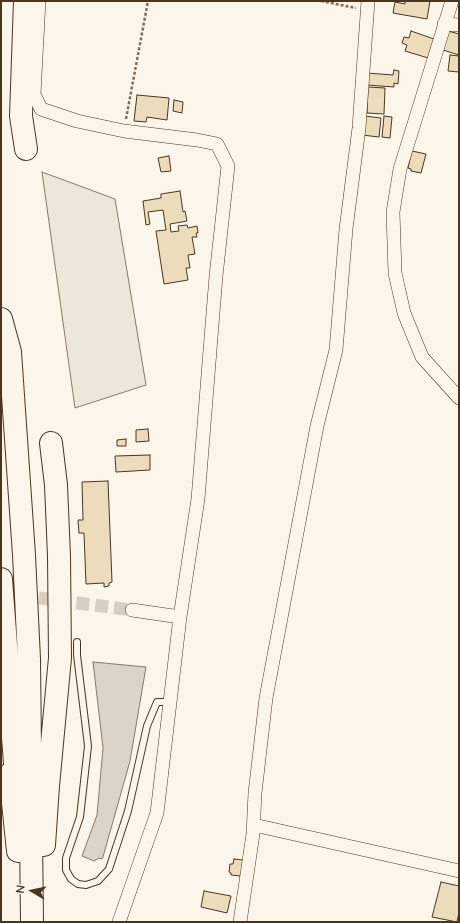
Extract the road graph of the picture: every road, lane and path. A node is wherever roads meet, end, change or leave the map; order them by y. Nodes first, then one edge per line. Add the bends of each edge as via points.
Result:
1 (25, 1) edge
2 (39, 1) edge
3 (148, 1) edge
4 (321, 1) edge
5 (452, 1) edge
6 (368, 5) edge
7 (444, 24) junction
8 (459, 25) edge
9 (124, 131) junction
10 (26, 149) dead end
11 (1, 319) edge
12 (6, 346) edge
13 (459, 398) edge
14 (51, 443) dead end
15 (1, 579) edge
16 (132, 610) tunnel mouth
17 (180, 617) junction
18 (77, 642) dead end
19 (1, 690) edge
20 (170, 702) junction
21 (1, 759) edge
22 (254, 825) junction
23 (459, 871) edge
24 (31, 922) edge
25 (119, 922) edge
26 (240, 922) edge

1 - 10 highway via 21,116
2 - 9 street via 34,94 41,109 76,121
3 - 9 path
4 - 6 path
5 - 7 street
6 - 22 street via 360,128 346,229 336,350 317,426 266,698 255,793
7 - 8 street
7 - 13 street via 400,169 394,212 395,274 404,313 422,357
9 - 17 street via 217,144 228,166 216,276 198,499
11 - 12 highway
12 - 24 highway via 25,862
14 - 24 highway via 46,480 50,659 39,767 39,863
15 - 24 highway via 22,862
16 - 17 street
17 - 20 street
18 - 20 lane via 88,746 80,817 66,858 66,870 71,879 78,884 86,885 98,881 109,869 128,811 147,726 157,702
19 - 24 highway via 19,862
20 - 25 street via 157,813
21 - 24 highway via 15,864
22 - 23 street
22 - 26 street

